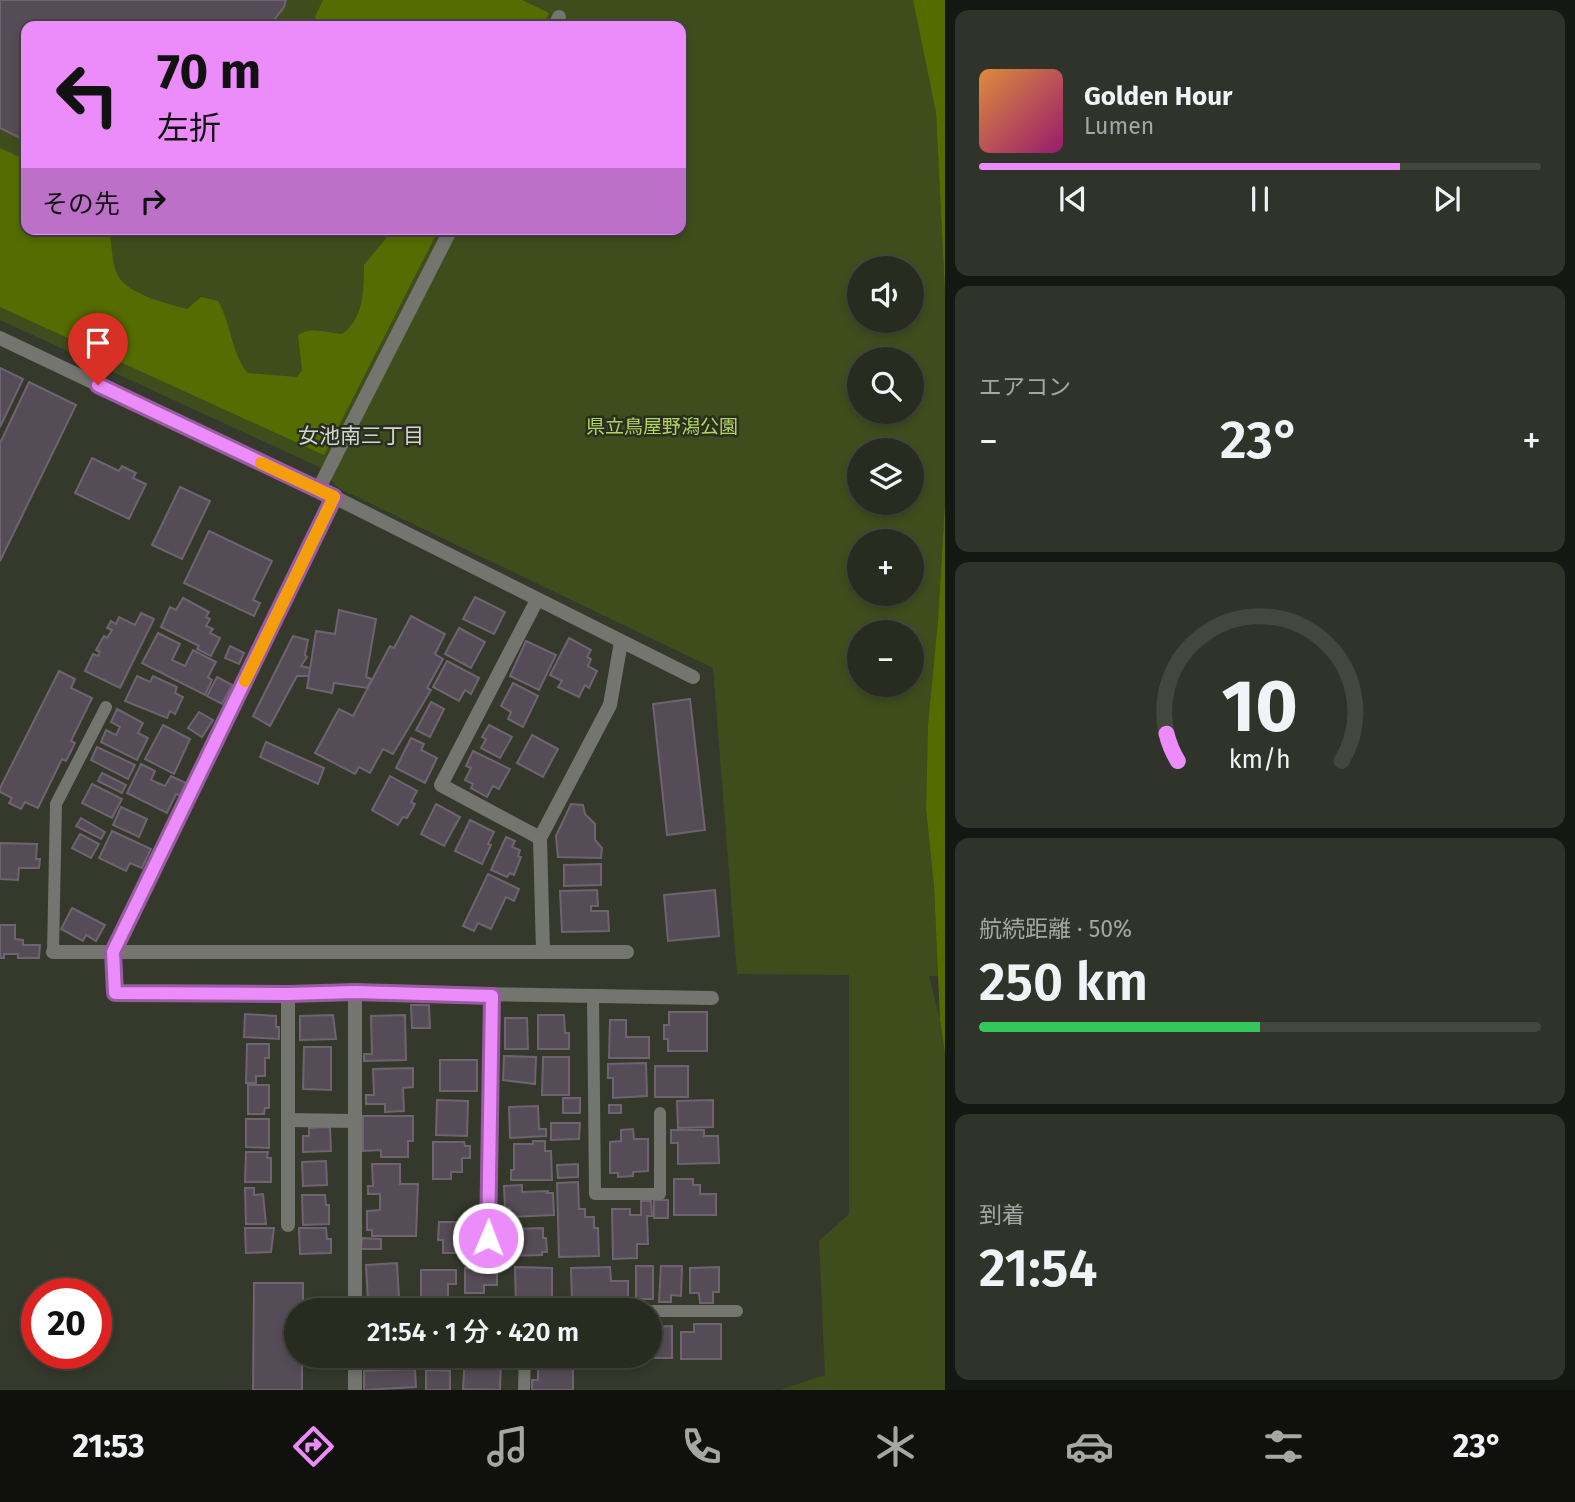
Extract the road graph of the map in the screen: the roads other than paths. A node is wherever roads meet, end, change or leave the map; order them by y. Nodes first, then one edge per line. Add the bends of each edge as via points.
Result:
1 (448, 235) edge
2 (0, 338) edge
3 (318, 490) junction
4 (334, 497) junction
5 (537, 600) junction
6 (621, 642) junction
7 (693, 677) dead end
8 (106, 707) dead end
9 (540, 838) junction
10 (53, 952) joint
11 (113, 952) junction
12 (543, 952) junction
13 (627, 952) dead end
14 (355, 992) junction
15 (288, 994) junction
16 (492, 996) junction
17 (593, 997) junction
18 (712, 998) dead end
19 (660, 1113) dead end
20 (288, 1120) junction
21 (355, 1121) junction
22 (288, 1225) dead end
23 (488, 1238) dead end
24 (355, 1298) edge
25 (662, 1311) edge
26 (737, 1311) dead end
27 (355, 1368) edge
28 (525, 1368) edge
29 (355, 1390) edge
30 (524, 1390) edge

1 - 3 street
2 - 3 street
3 - 4 street
4 - 5 street
4 - 11 street
5 - 6 street
5 - 9 street via 441,785
6 - 7 street
6 - 9 street via 610,705
8 - 10 lane via 56,804
9 - 12 street
10 - 11 street
11 - 12 street
11 - 15 street via 115,993
12 - 13 street
14 - 15 street
14 - 16 street
14 - 21 street
15 - 20 street
16 - 17 street
16 - 23 lane
17 - 18 street
17 - 19 lane via 595,1194 660,1194
20 - 21 street
20 - 22 street
21 - 24 street
25 - 26 lane
27 - 29 street
28 - 30 lane

